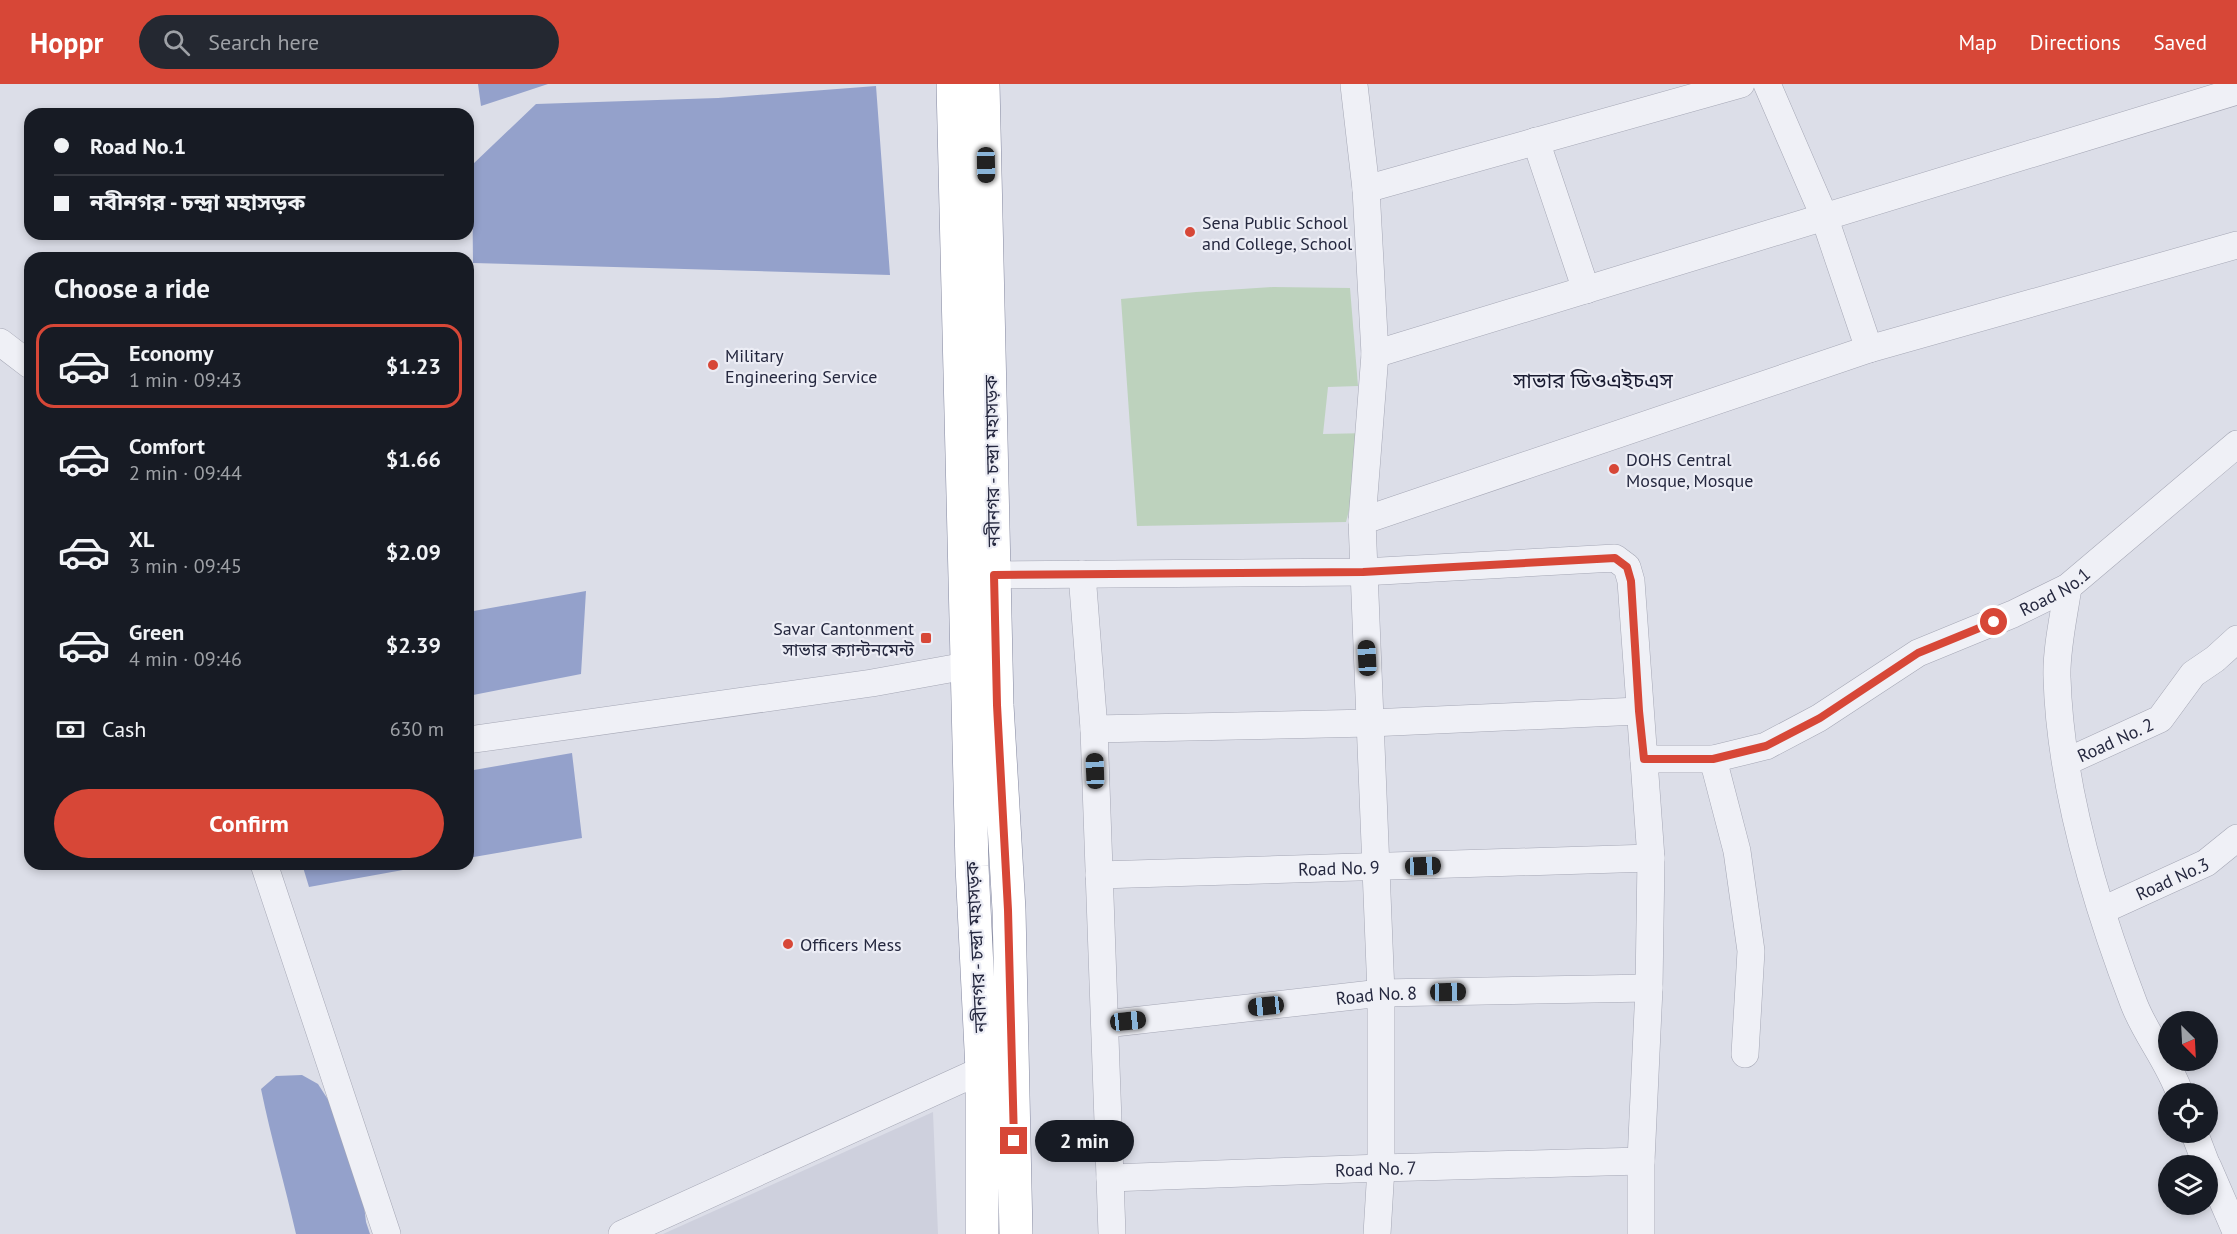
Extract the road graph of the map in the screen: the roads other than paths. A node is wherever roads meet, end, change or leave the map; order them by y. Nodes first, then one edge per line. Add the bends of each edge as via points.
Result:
1 (953, 84) edge
2 (983, 84) edge
3 (1358, 84) edge
4 (1741, 84) edge
5 (1767, 84) edge
6 (2237, 91) edge
7 (1536, 141) junction
8 (1366, 189) junction
9 (1824, 216) junction
10 (2237, 245) edge
11 (1586, 290) junction
12 (0, 342) edge
13 (1869, 349) junction
14 (1375, 354) junction
15 (24, 360) edge
16 (2237, 444) edge
17 (1362, 521) junction
18 (1363, 572) junction
19 (1082, 574) junction
20 (994, 575) junction
21 (2068, 587) junction
22 (2237, 639) edge
23 (966, 666) junction
24 (1639, 711) junction
25 (1370, 723) junction
26 (1094, 729) junction
27 (474, 739) edge
28 (1644, 759) junction
29 (1713, 759) junction
30 (2066, 762) junction
31 (2237, 838) edge
32 (1651, 858) junction
33 (1377, 867) junction
34 (266, 870) edge
35 (1099, 875) junction
36 (2103, 910) junction
37 (1649, 988) junction
38 (1381, 993) junction
39 (1104, 1023) junction
40 (1745, 1054) dead end
41 (982, 1070) junction
42 (2174, 1083) edge
43 (1641, 1161) junction
44 (1381, 1168) junction
45 (1110, 1178) junction
46 (2218, 1189) edge
47 (387, 1234) edge
48 (622, 1234) edge
49 (982, 1234) edge
50 (1016, 1234) edge
51 (1112, 1234) edge
52 (1377, 1234) edge
53 (1641, 1234) edge
54 (2237, 1234) edge

1 - 23 highway, নবীনগর - চন্দ্রা মহাসড়ক
2 - 20 highway, নবীনগর - চন্দ্রা মহাসড়ক
3 - 8 street
4 - 7 street
5 - 9 street
6 - 9 street
7 - 8 street
7 - 11 street
8 - 14 street
9 - 11 street
9 - 13 street
10 - 13 street
11 - 14 street
12 - 15 street
13 - 17 street
14 - 17 street
16 - 21 street, Road No.1
17 - 18 street
18 - 19 street
18 - 24 street via 1615,558 1627,567 1631,581
18 - 25 street
19 - 20 street
19 - 26 street
20 - 50 highway, নবীনগর - চন্দ্রা মহাসড়ক
21 - 29 street, Road No.1 via 1918,653 1820,718 1766,746
21 - 30 street via 2057,675
22 - 30 street, Road No. 2 via 2193,674 2160,718
23 - 27 street
23 - 41 highway, নবীনগর - চন্দ্রা মহাসড়ক
24 - 25 street
24 - 28 street
25 - 26 street
25 - 33 street
26 - 35 street
28 - 29 street, Road No.1
28 - 32 street
29 - 40 street via 1737,851 1751,951
30 - 36 street via 2073,808
31 - 36 street, Road No.3 via 2206,863
32 - 33 street, Road No. 9
32 - 37 street
33 - 35 street, Road No. 9
33 - 38 street
34 - 47 street
35 - 39 street
36 - 42 street via 2135,1006
37 - 38 street, Road No. 8
37 - 43 street
38 - 39 street, Road No. 8
38 - 44 street
39 - 45 street
41 - 48 street
41 - 49 highway, নবীনগর - চন্দ্রা মহাসড়ক
43 - 44 street, Road No. 7
43 - 53 street
44 - 45 street, Road No. 7
44 - 52 street
45 - 51 street
46 - 54 street

